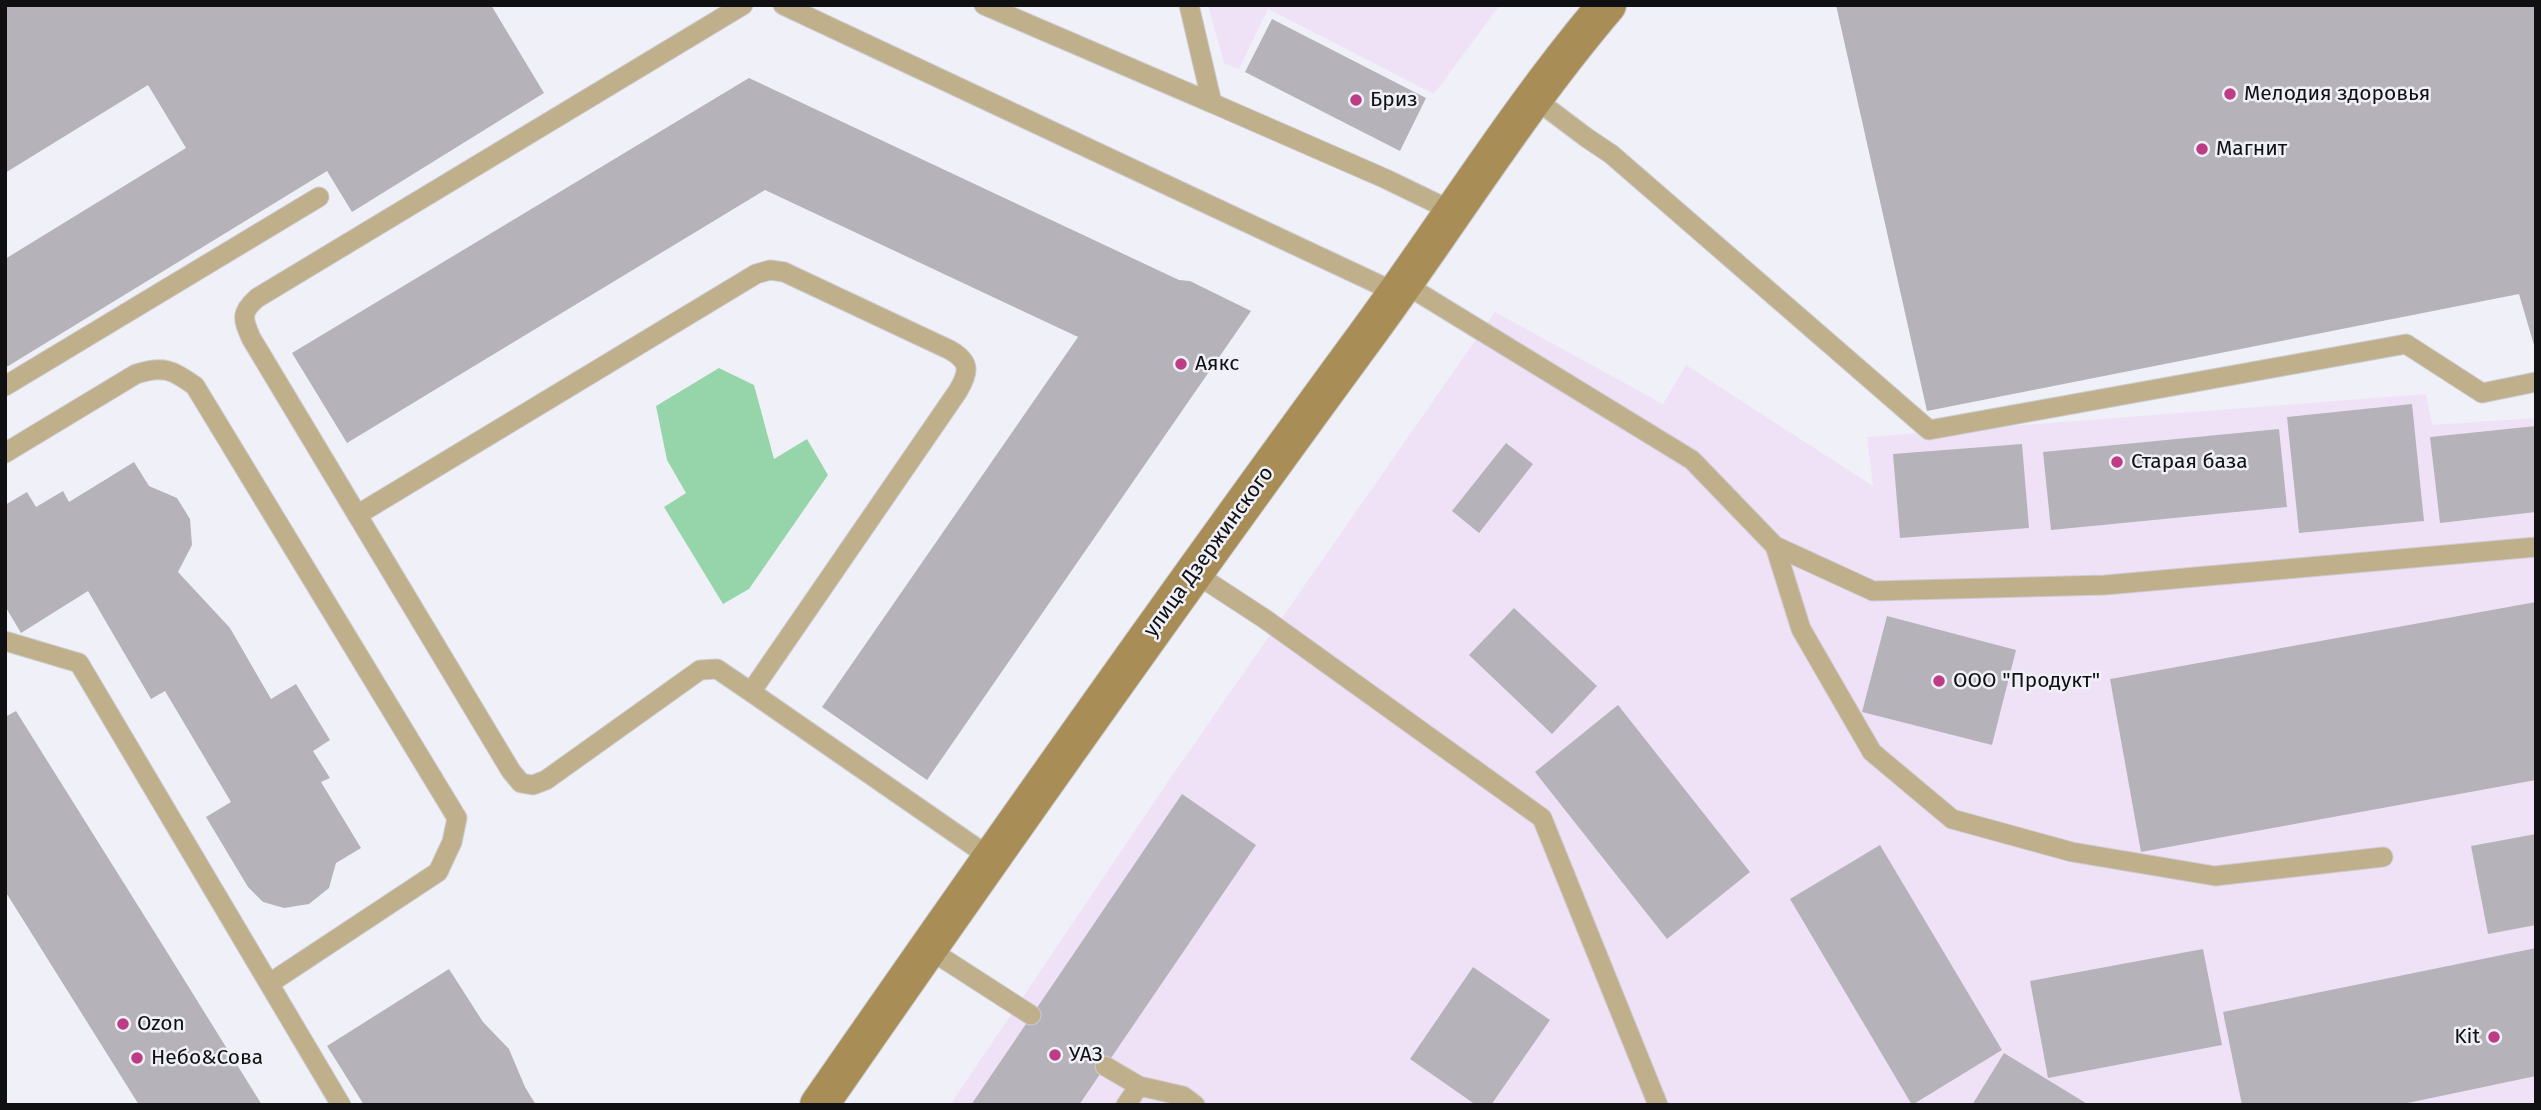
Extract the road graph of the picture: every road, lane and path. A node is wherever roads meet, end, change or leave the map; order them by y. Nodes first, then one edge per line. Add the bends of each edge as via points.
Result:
1 (743, 5) edge
2 (783, 5) edge
3 (984, 5) edge
4 (1189, 5) edge
5 (1607, 5) edge
6 (1534, 98) junction
7 (1212, 103) junction
8 (319, 197) dead end
9 (1452, 211) junction
10 (1400, 288) junction
11 (2536, 382) edge
12 (5, 386) edge
13 (5, 453) edge
14 (357, 515) junction
15 (1775, 547) junction
16 (2536, 547) edge
17 (1193, 572) junction
18 (5, 641) edge
19 (751, 692) junction
20 (2383, 857) dead end
21 (991, 858) junction
22 (927, 948) junction
23 (270, 983) junction
24 (1031, 1016) dead end
25 (1105, 1066) dead end
26 (1139, 1086) junction
27 (341, 1105) edge
28 (819, 1105) edge
29 (1126, 1105) edge
30 (1195, 1105) edge
31 (1658, 1105) edge

1 - 14 lane via 246,307 244,321 251,338
2 - 10 lane
3 - 7 lane
4 - 7 lane
5 - 6 main road, улица Дзержинского
6 - 9 main road, улица Дзержинского
6 - 11 lane via 1611,154 1929,430 2406,344 2482,393
7 - 9 lane
8 - 12 lane
9 - 10 main road, улица Дзержинского
10 - 15 lane via 1692,460
10 - 17 main road, улица Дзержинского
13 - 23 lane via 155,367 178,373 195,386 457,818 438,872
14 - 19 lane via 521,783 546,780 701,670 717,670
14 - 19 lane via 756,274 784,272 961,356 966,377
15 - 16 lane via 1873,591 2105,585
15 - 20 lane via 1801,629 1872,752 1952,819 2072,852 2215,876
17 - 21 main road, улица Дзержинского
17 - 31 lane via 1542,818
18 - 23 lane via 79,663
19 - 21 lane
21 - 22 main road, улица Дзержинского
22 - 24 lane
22 - 28 main road, улица Дзержинского
23 - 27 lane
25 - 26 lane
26 - 29 lane
26 - 30 lane via 1183,1096

